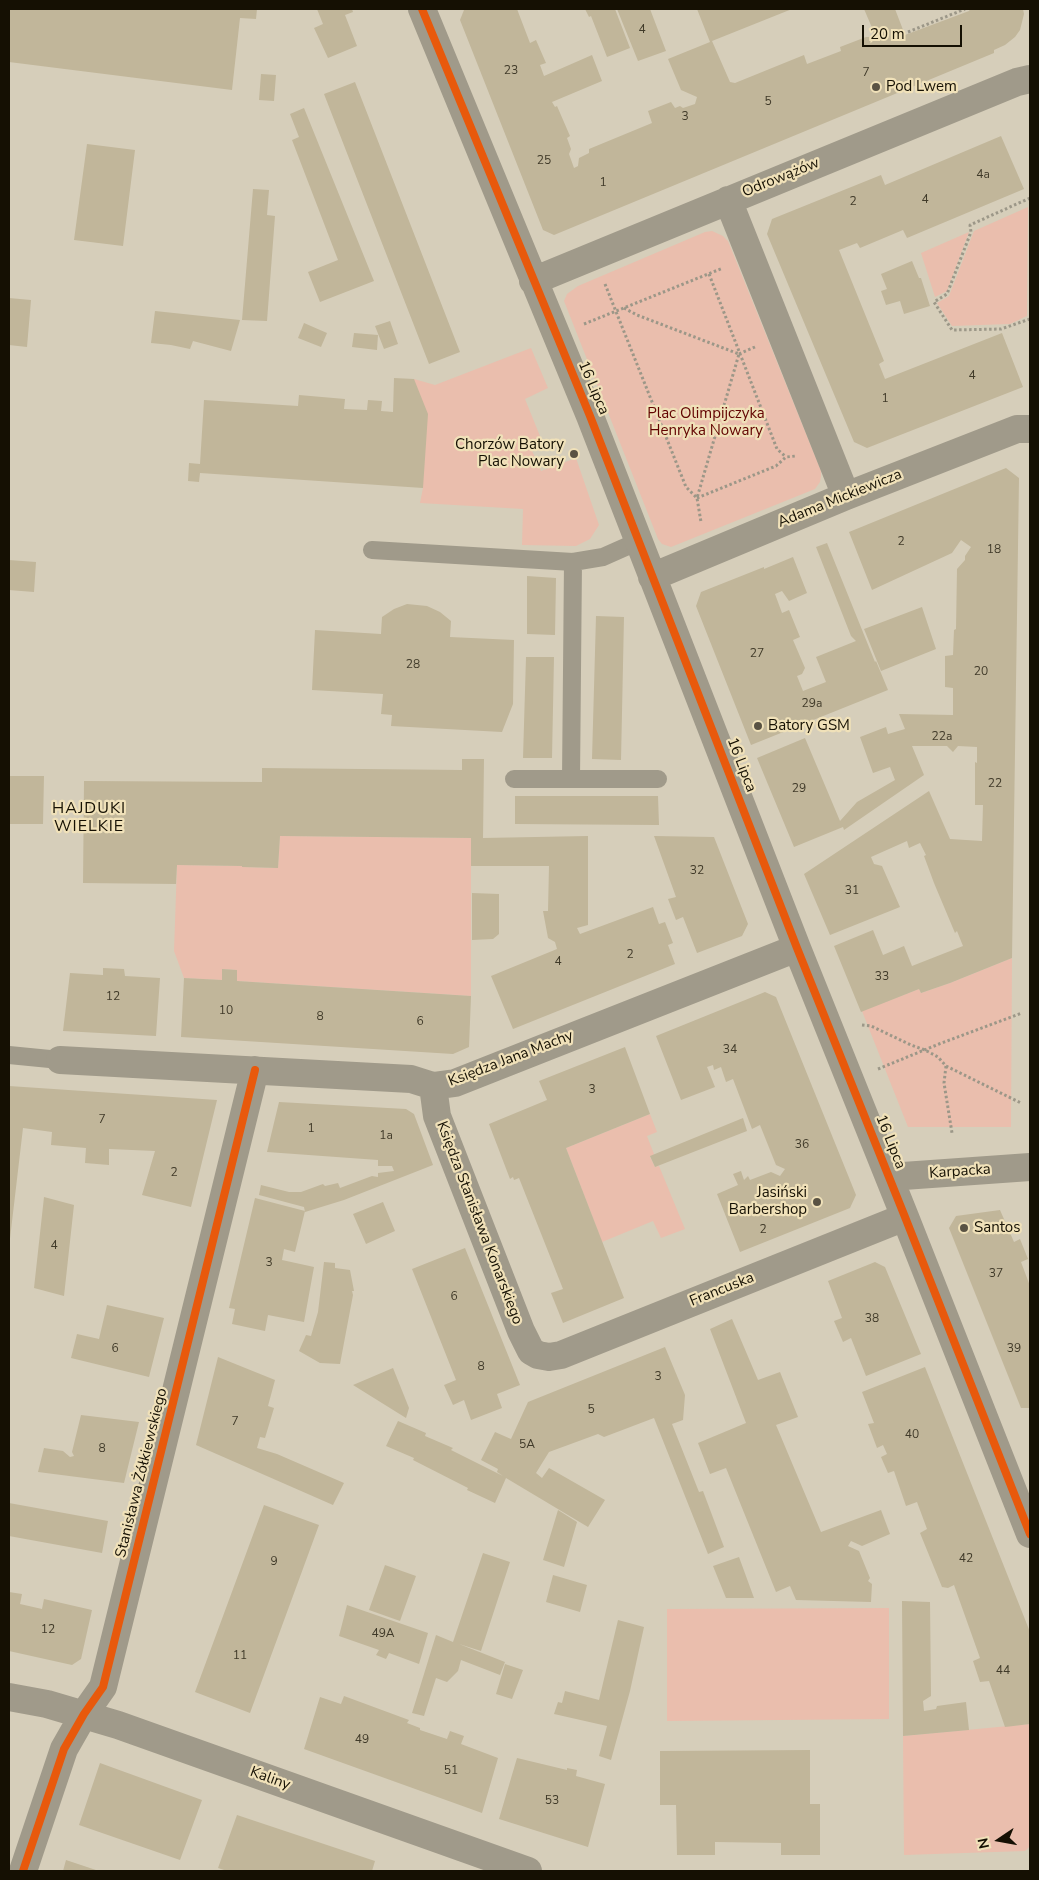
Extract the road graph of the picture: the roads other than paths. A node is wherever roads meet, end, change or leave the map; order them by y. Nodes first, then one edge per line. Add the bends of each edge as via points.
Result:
1 (422, 9) edge
2 (1030, 79) edge
3 (728, 200) junction
4 (533, 281) junction
5 (1030, 428) edge
6 (846, 496) junction
7 (639, 541) junction
8 (372, 550) dead end
9 (573, 562) junction
10 (652, 577) junction
11 (514, 779) dead end
12 (571, 779) junction
13 (658, 779) dead end
14 (797, 948) junction
15 (9, 1055) edge
16 (60, 1060) joint
17 (255, 1070) junction
18 (433, 1086) junction
19 (1030, 1167) edge
20 (889, 1177) junction
21 (906, 1216) junction
22 (538, 1355) joint
23 (1030, 1534) edge
24 (9, 1697) edge
25 (84, 1714) junction
26 (23, 1871) edge
27 (528, 1871) edge

1 - 4 street, 16 Lipca
2 - 3 street, Odrowążów
3 - 4 street, Odrowążów
3 - 6 street
4 - 7 street, 16 Lipca
5 - 6 street, Adama Mickiewicza via 1017,429
6 - 10 street, Adama Mickiewicza
7 - 9 lane via 603,556
7 - 10 street, 16 Lipca
8 - 9 lane
9 - 12 lane
10 - 14 street, 16 Lipca
11 - 12 lane
12 - 13 lane
14 - 18 street, Księdza Jana Machy via 454,1083
14 - 20 street, 16 Lipca
15 - 16 lane
16 - 17 street, Księdza Jana Machy
17 - 18 street, Księdza Jana Machy via 411,1079
17 - 25 street, Stanisława Żółkiewskiego via 103,1686
18 - 22 street, Księdza Stanisława Konarskiego via 437,1116 521,1331 531,1351
19 - 20 street, Karpacka
20 - 21 street, 16 Lipca
21 - 22 street, Francuska via 561,1355 549,1358
21 - 23 street, 16 Lipca
24 - 25 street, Kaliny
25 - 26 street, Stanisława Żółkiewskiego via 64,1749
25 - 27 street, Kaliny

